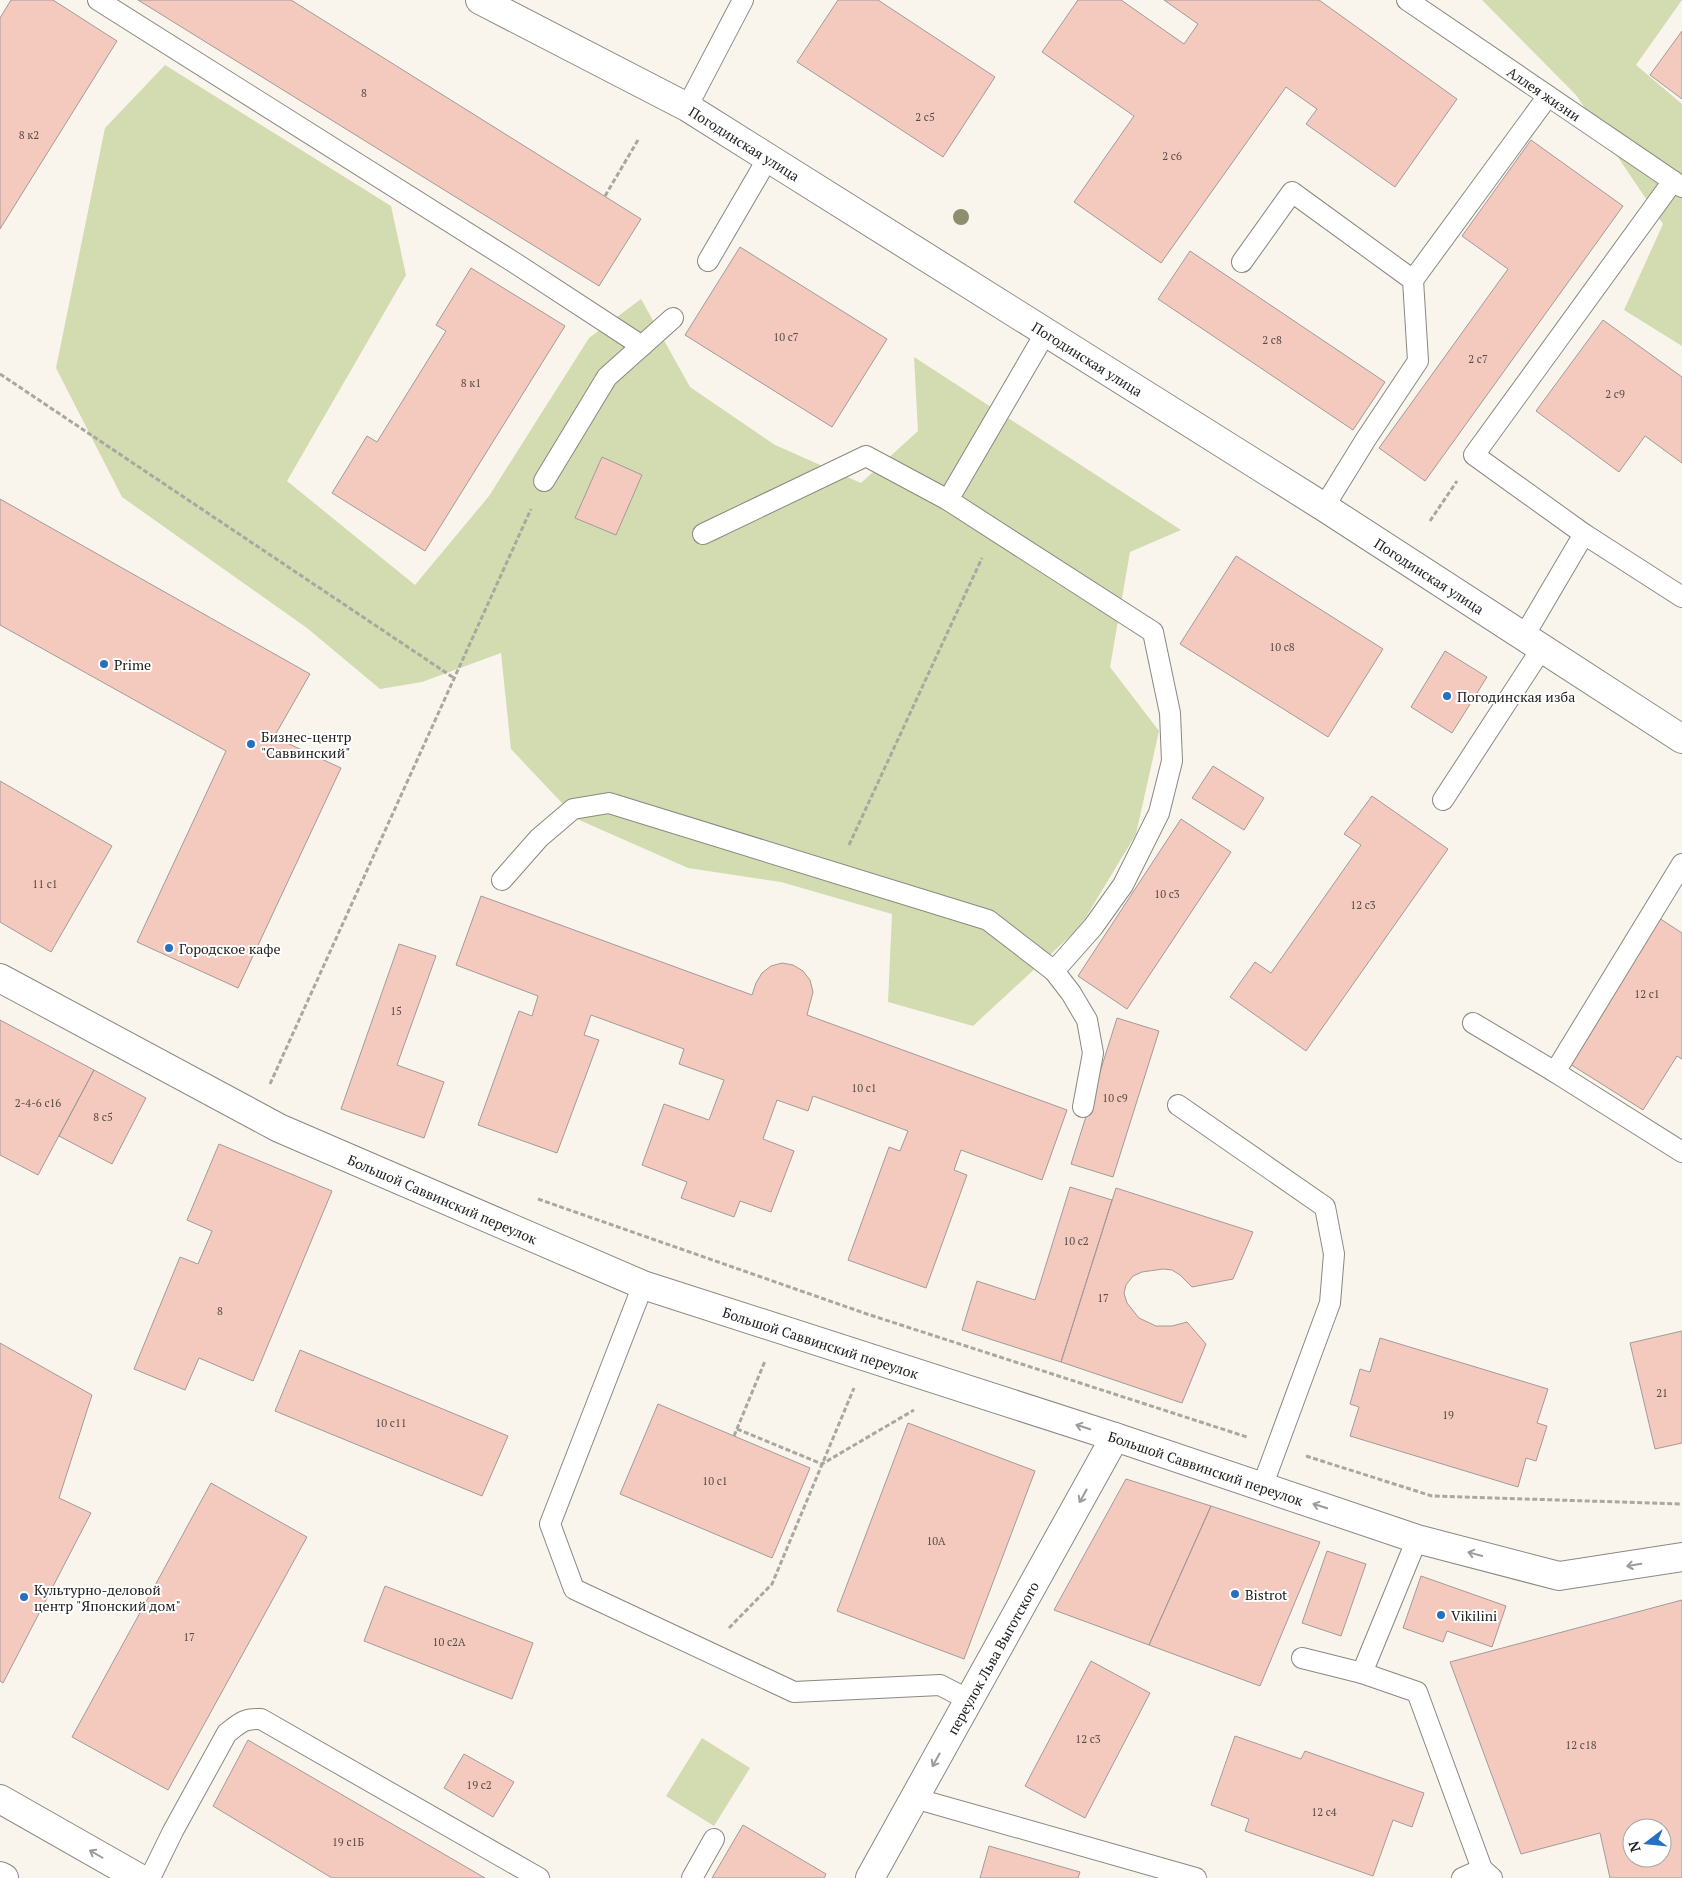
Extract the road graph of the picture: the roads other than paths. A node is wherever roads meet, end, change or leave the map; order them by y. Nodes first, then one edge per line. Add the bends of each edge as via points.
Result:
1 (98, 0) edge
2 (480, 0) edge
3 (744, 0) edge
4 (1406, 0) edge
5 (1548, 96) junction
6 (688, 107) junction
7 (768, 158) junction
8 (1678, 184) edge
9 (708, 261) dead end
10 (1242, 262) dead end
11 (1413, 280) junction
12 (673, 318) dead end
13 (1046, 332) junction
14 (642, 346) junction
15 (544, 481) road end
16 (948, 500) junction
17 (1324, 507) junction
18 (703, 534) dead end
19 (1584, 534) junction
20 (1682, 598) edge
21 (1533, 642) junction
22 (1682, 739) edge
23 (1443, 800) dead end
24 (1682, 864) edge
25 (502, 880) dead end
26 (1054, 971) junction
27 (0, 978) edge
28 (1473, 1023) dead end
29 (1555, 1072) junction
30 (1178, 1105) dead end
31 (1083, 1107) dead end
32 (1682, 1152) edge
33 (643, 1286) junction
34 (1115, 1438) junction
35 (1262, 1487) junction
36 (1417, 1538) junction
37 (1682, 1557) edge
38 (1302, 1658) dead end
39 (1362, 1673) junction
40 (969, 1700) junction
41 (914, 1798) junction
42 (0, 1799) edge
43 (714, 1839) dead end
44 (1487, 1873) edge
45 (0, 1876) edge
46 (4, 1878) edge
47 (139, 1878) edge
48 (150, 1878) edge
49 (539, 1878) edge
50 (692, 1878) edge
51 (870, 1878) edge
52 (1196, 1878) edge
53 (1462, 1878) edge

1 - 14 lane
2 - 6 street, Погодинская улица
3 - 6 lane
4 - 5 lane, Аллея жизни
5 - 8 lane, Аллея жизни
5 - 11 lane
6 - 7 street, Погодинская улица
7 - 9 lane
7 - 13 street, Погодинская улица
8 - 19 lane via 1474,455
10 - 11 lane via 1292,192
11 - 17 lane via 1418,362
12 - 14 lane
13 - 16 lane
13 - 17 street, Погодинская улица
14 - 15 lane via 606,377
16 - 18 lane via 866,456
16 - 26 lane via 1153,632 1170,713 1172,761 1159,813 1123,884 1093,927
17 - 21 street, Погодинская улица
19 - 20 lane
19 - 21 lane
21 - 22 street, Погодинская улица
21 - 23 lane
24 - 29 lane
25 - 26 lane via 539,838 573,809 609,803 988,920
26 - 31 lane via 1087,1020 1093,1053
27 - 33 street, Большой Саввинский переулок via 279,1128
28 - 29 lane
29 - 32 lane
30 - 35 lane via 1325,1207 1334,1254 1330,1304
34 -> 33 street, Большой Саввинский переулок
33 - 40 lane via 550,1524 574,1589 794,1692 940,1685
34 - 35 street, Большой Саввинский переулок
34 -> 40 street, переулок Льва Выготского
36 -> 35 street, Большой Саввинский переулок
37 -> 36 street, Большой Саввинский переулок via 1559,1576
36 - 39 lane
38 - 39 lane
39 - 44 lane via 1417,1692
40 -> 41 street, переулок Льва Выготского
41 - 51 street, переулок Льва Выготского
41 - 52 lane
47 -> 42 street
43 - 50 lane
44 - 53 lane
45 - 46 street
48 - 49 lane via 172,1831 228,1733 249,1718 261,1719

